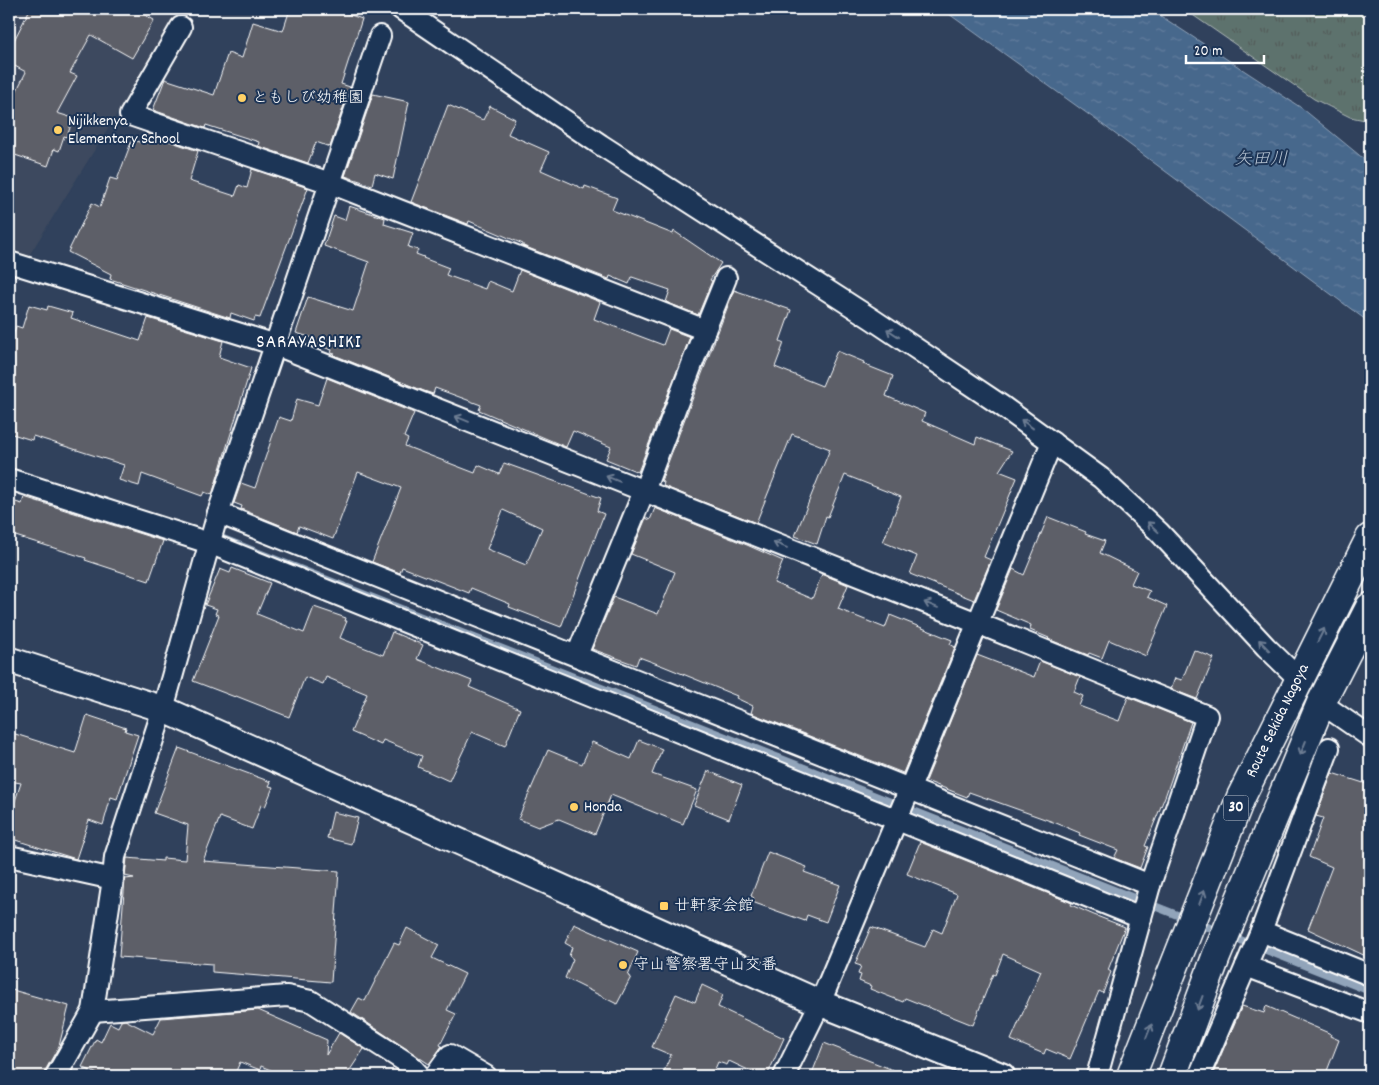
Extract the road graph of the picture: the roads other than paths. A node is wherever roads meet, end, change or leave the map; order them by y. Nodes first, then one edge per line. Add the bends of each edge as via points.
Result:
1 (401, 9) edge
2 (181, 27) dead end
3 (380, 36) dead end
4 (330, 183) junction
5 (9, 262) edge
6 (726, 278) dead end
7 (705, 330) junction
8 (276, 345) junction
9 (1052, 442) junction
10 (9, 480) edge
11 (644, 491) junction
12 (218, 513) junction
13 (1370, 538) edge
14 (208, 544) junction
15 (1370, 606) edge
16 (977, 623) junction
17 (577, 655) junction
18 (9, 660) edge
19 (1299, 679) junction
20 (1321, 703) junction
21 (163, 709) junction
22 (1370, 737) edge
23 (1329, 748) dead end
24 (910, 788) junction
25 (897, 821) junction
26 (9, 856) edge
27 (114, 879) junction
28 (1149, 887) junction
29 (1142, 915) junction
30 (1260, 932) junction
31 (1248, 960) junction
32 (1370, 975) edge
33 (820, 1003) junction
34 (93, 1011) junction
35 (1370, 1013) edge
36 (56, 1076) edge
37 (420, 1076) edge
38 (435, 1076) edge
39 (486, 1076) edge
40 (784, 1076) edge
41 (1002, 1076) edge
42 (1097, 1076) edge
43 (1131, 1076) edge
44 (1172, 1076) edge
45 (1199, 1076) edge

9 -> 1 street via 872,318 601,145
2 - 4 street via 130,115
3 - 4 street
4 - 7 street
4 - 8 street
5 - 8 street
6 - 7 street
7 - 11 street
11 -> 8 street
8 - 12 street
9 - 16 street
19 -> 9 street via 1159,532 1100,478
10 - 14 street
16 -> 11 street
11 - 17 street
12 - 14 street
12 - 17 street
19 -> 13 main road, Route Sekida Nagoya / 30
14 - 21 street
14 - 25 street
15 - 20 main road, Route Sekida Nagoya / 30
16 - 24 street
16 - 28 street via 1207,716
17 - 24 street
18 - 21 street
43 -> 19 main road, Route Sekida Nagoya / 30 via 1240,797
20 - 22 street
20 -> 44 main road, Route Sekida Nagoya / 30 via 1216,957
21 - 27 street via 115,857
21 - 33 street
23 - 30 street
24 - 25 street
24 - 28 street
25 - 29 street
25 - 33 street
26 - 27 street
27 - 34 street
28 - 29 street
29 - 42 street
30 - 31 street
30 - 32 street
31 - 35 street
31 - 45 street
33 - 40 street
33 - 41 street
34 - 36 street
34 - 37 street via 287,996 311,1001 409,1064
38 - 39 street via 450,1055

